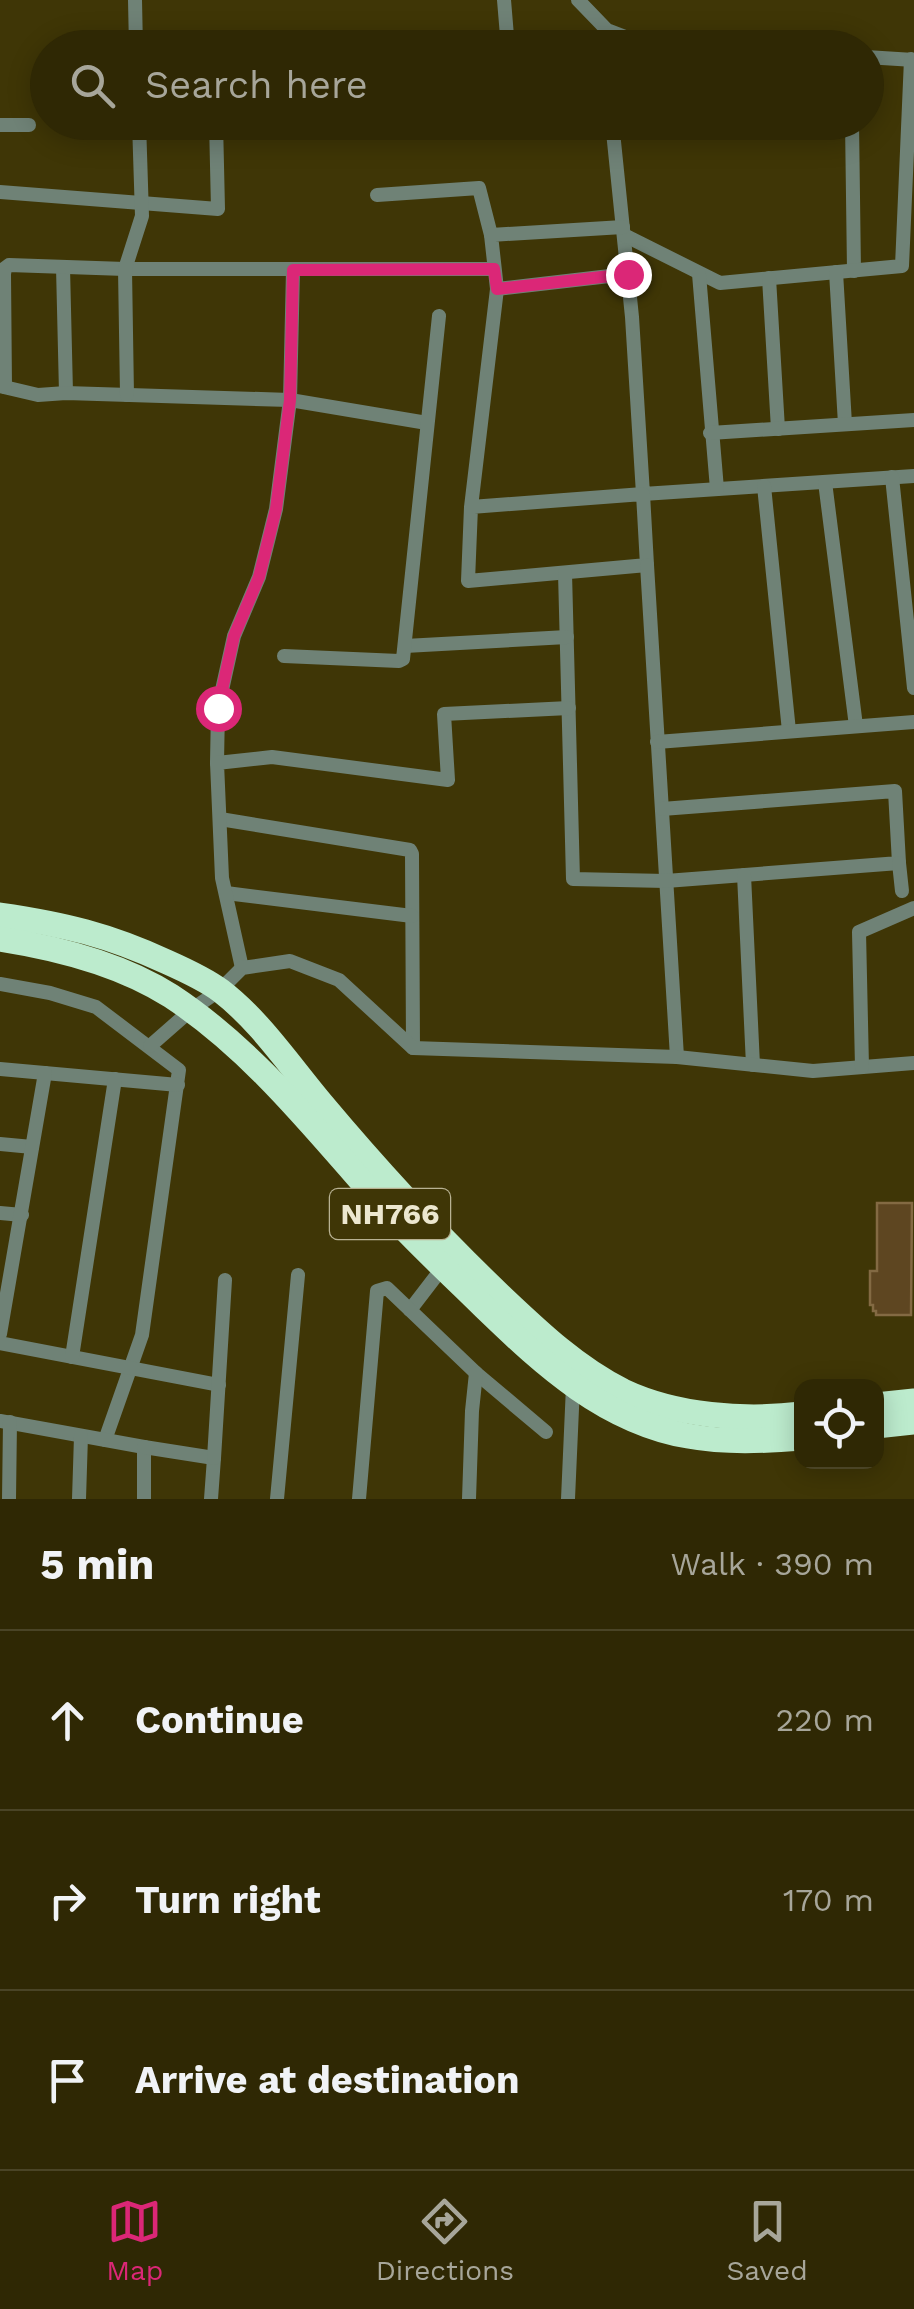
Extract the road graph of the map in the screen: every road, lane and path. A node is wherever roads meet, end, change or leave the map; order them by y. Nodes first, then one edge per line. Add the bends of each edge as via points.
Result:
1 (135, 0) edge
2 (504, 0) edge
3 (578, 0) edge
4 (136, 30) edge
5 (506, 30) edge
6 (607, 30) edge
7 (884, 58) edge
8 (913, 60) edge
9 (30, 125) dead end
10 (0, 126) edge
11 (140, 140) edge
12 (216, 140) edge
13 (614, 140) edge
14 (852, 140) edge
15 (0, 192) edge
16 (377, 195) dead end
17 (142, 203) junction
18 (623, 231) junction
19 (490, 236) junction
20 (63, 268) junction
21 (125, 269) junction
22 (494, 269) junction
23 (293, 270) junction
24 (854, 270) junction
25 (836, 272) junction
26 (628, 274) junction
27 (699, 274) junction
28 (769, 278) junction
29 (497, 289) junction
30 (439, 316) dead end
31 (2, 387) edge
32 (66, 393) junction
33 (127, 395) junction
34 (290, 400) junction
35 (914, 420) edge
36 (427, 423) junction
37 (844, 424) junction
38 (778, 429) junction
39 (710, 433) junction
40 (914, 476) edge
41 (892, 477) junction
42 (825, 482) junction
43 (764, 486) junction
44 (717, 489) junction
45 (644, 494) junction
46 (472, 507) junction
47 (646, 565) junction
48 (565, 572) junction
49 (567, 637) junction
50 (405, 646) junction
51 (284, 656) dead end
52 (914, 688) edge
53 (568, 708) junction
54 (914, 722) edge
55 (856, 726) junction
56 (789, 732) junction
57 (657, 742) junction
58 (217, 763) junction
59 (662, 810) junction
60 (220, 819) junction
61 (899, 863) junction
62 (744, 875) junction
63 (666, 881) junction
64 (902, 891) dead end
65 (226, 893) junction
66 (914, 912) edge
67 (0, 915) edge
68 (412, 916) junction
69 (0, 939) edge
70 (242, 968) junction
71 (0, 984) edge
72 (220, 990) junction
73 (191, 1010) junction
74 (150, 1046) junction
75 (413, 1048) junction
76 (677, 1057) junction
77 (914, 1062) edge
78 (754, 1065) junction
79 (862, 1067) junction
80 (0, 1069) edge
81 (44, 1073) junction
82 (115, 1079) junction
83 (178, 1085) junction
84 (0, 1144) edge
85 (32, 1147) junction
86 (0, 1213) edge
87 (22, 1215) junction
88 (444, 1267) junction
89 (298, 1276) dead end
90 (225, 1280) dead end
91 (410, 1310) junction
92 (0, 1334) edge
93 (0, 1343) edge
94 (72, 1357) junction
95 (130, 1368) junction
96 (476, 1373) junction
97 (219, 1385) junction
98 (572, 1386) junction
99 (914, 1401) edge
100 (884, 1404) edge
101 (794, 1414) edge
102 (5, 1422) edge
103 (914, 1422) edge
104 (884, 1425) edge
105 (546, 1432) dead end
106 (81, 1436) junction
107 (794, 1438) edge
108 (105, 1440) junction
109 (144, 1447) junction
110 (214, 1458) junction
111 (9, 1499) edge
112 (79, 1499) edge
113 (144, 1499) edge
114 (211, 1499) edge
115 (277, 1499) edge
116 (360, 1499) edge
117 (469, 1499) edge
118 (568, 1499) edge

1 - 4 street
2 - 5 street
3 - 6 street
7 - 8 street
8 - 24 street via 902,266
9 - 10 street
11 - 17 street
12 - 17 street via 218,209
13 - 18 street
14 - 24 street
15 - 17 street
16 - 19 street via 479,188
17 - 21 street
18 - 19 street
18 - 26 street
18 - 27 street
19 - 22 street
20 - 21 street
20 - 31 street via 5,268
20 - 32 street
21 - 23 street
21 - 33 street
22 - 23 street
22 - 29 street
23 - 34 street
24 - 25 street
25 - 28 street
25 - 37 street
26 - 29 street
26 - 45 street
27 - 28 street via 720,283
27 - 39 street
28 - 38 street
29 - 46 street
30 - 36 street
31 - 32 street
32 - 33 street
33 - 34 street
34 - 36 street
34 - 58 street via 276,509 218,708
35 - 37 street
36 - 50 street
37 - 38 street
38 - 39 street
39 - 44 street
40 - 41 street
41 - 42 street
41 - 52 street
42 - 43 street
42 - 55 street
43 - 44 street
43 - 56 street
44 - 45 street
45 - 46 street
45 - 47 street
46 - 48 street via 468,582
47 - 48 street
47 - 57 street
48 - 49 street
49 - 50 street
49 - 53 street
50 - 51 street via 399,662
53 - 58 street via 444,714 448,780 272,757
53 - 63 street via 573,879
54 - 55 street
55 - 56 street
56 - 57 street
57 - 59 street
58 - 60 street
59 - 61 street via 895,791
59 - 63 street
60 - 65 street
60 - 68 street via 406,848 412,854
61 - 62 street
61 - 64 street
62 - 63 street
62 - 78 street
63 - 76 street
65 - 68 street
65 - 70 street
66 - 79 street via 859,932
67 - 72 highway via 100,934
68 - 75 street
69 - 73 highway, NH766 via 96,962
70 - 72 street
70 - 75 street via 290,961 339,980
71 - 74 street via 96,1007
72 - 73 street
72 - 101 highway via 436,1232 583,1369 657,1404 704,1413
73 - 74 street
73 - 88 highway, NH766 via 224,1035
74 - 83 street via 179,1070
75 - 76 street
76 - 78 street
77 - 79 street
78 - 79 street
80 - 81 street
81 - 82 street
81 - 85 street
82 - 83 street
82 - 94 street
83 - 95 street via 142,1336
84 - 85 street
85 - 87 street
86 - 87 street
87 - 92 street
88 - 91 street
88 - 98 highway, NH766
89 - 115 street
90 - 97 street
91 - 96 street
91 - 116 street via 387,1288 376,1291
93 - 94 street
94 - 95 street
95 - 97 street
95 - 108 street
96 - 105 street
96 - 117 street
97 - 110 street
98 - 107 highway, NH766 via 635,1420 686,1436
98 - 118 street
99 - 100 highway
102 - 106 street
102 - 111 street
103 - 104 highway
106 - 108 street
106 - 112 street
108 - 109 street
109 - 110 street
109 - 113 street
110 - 114 street

